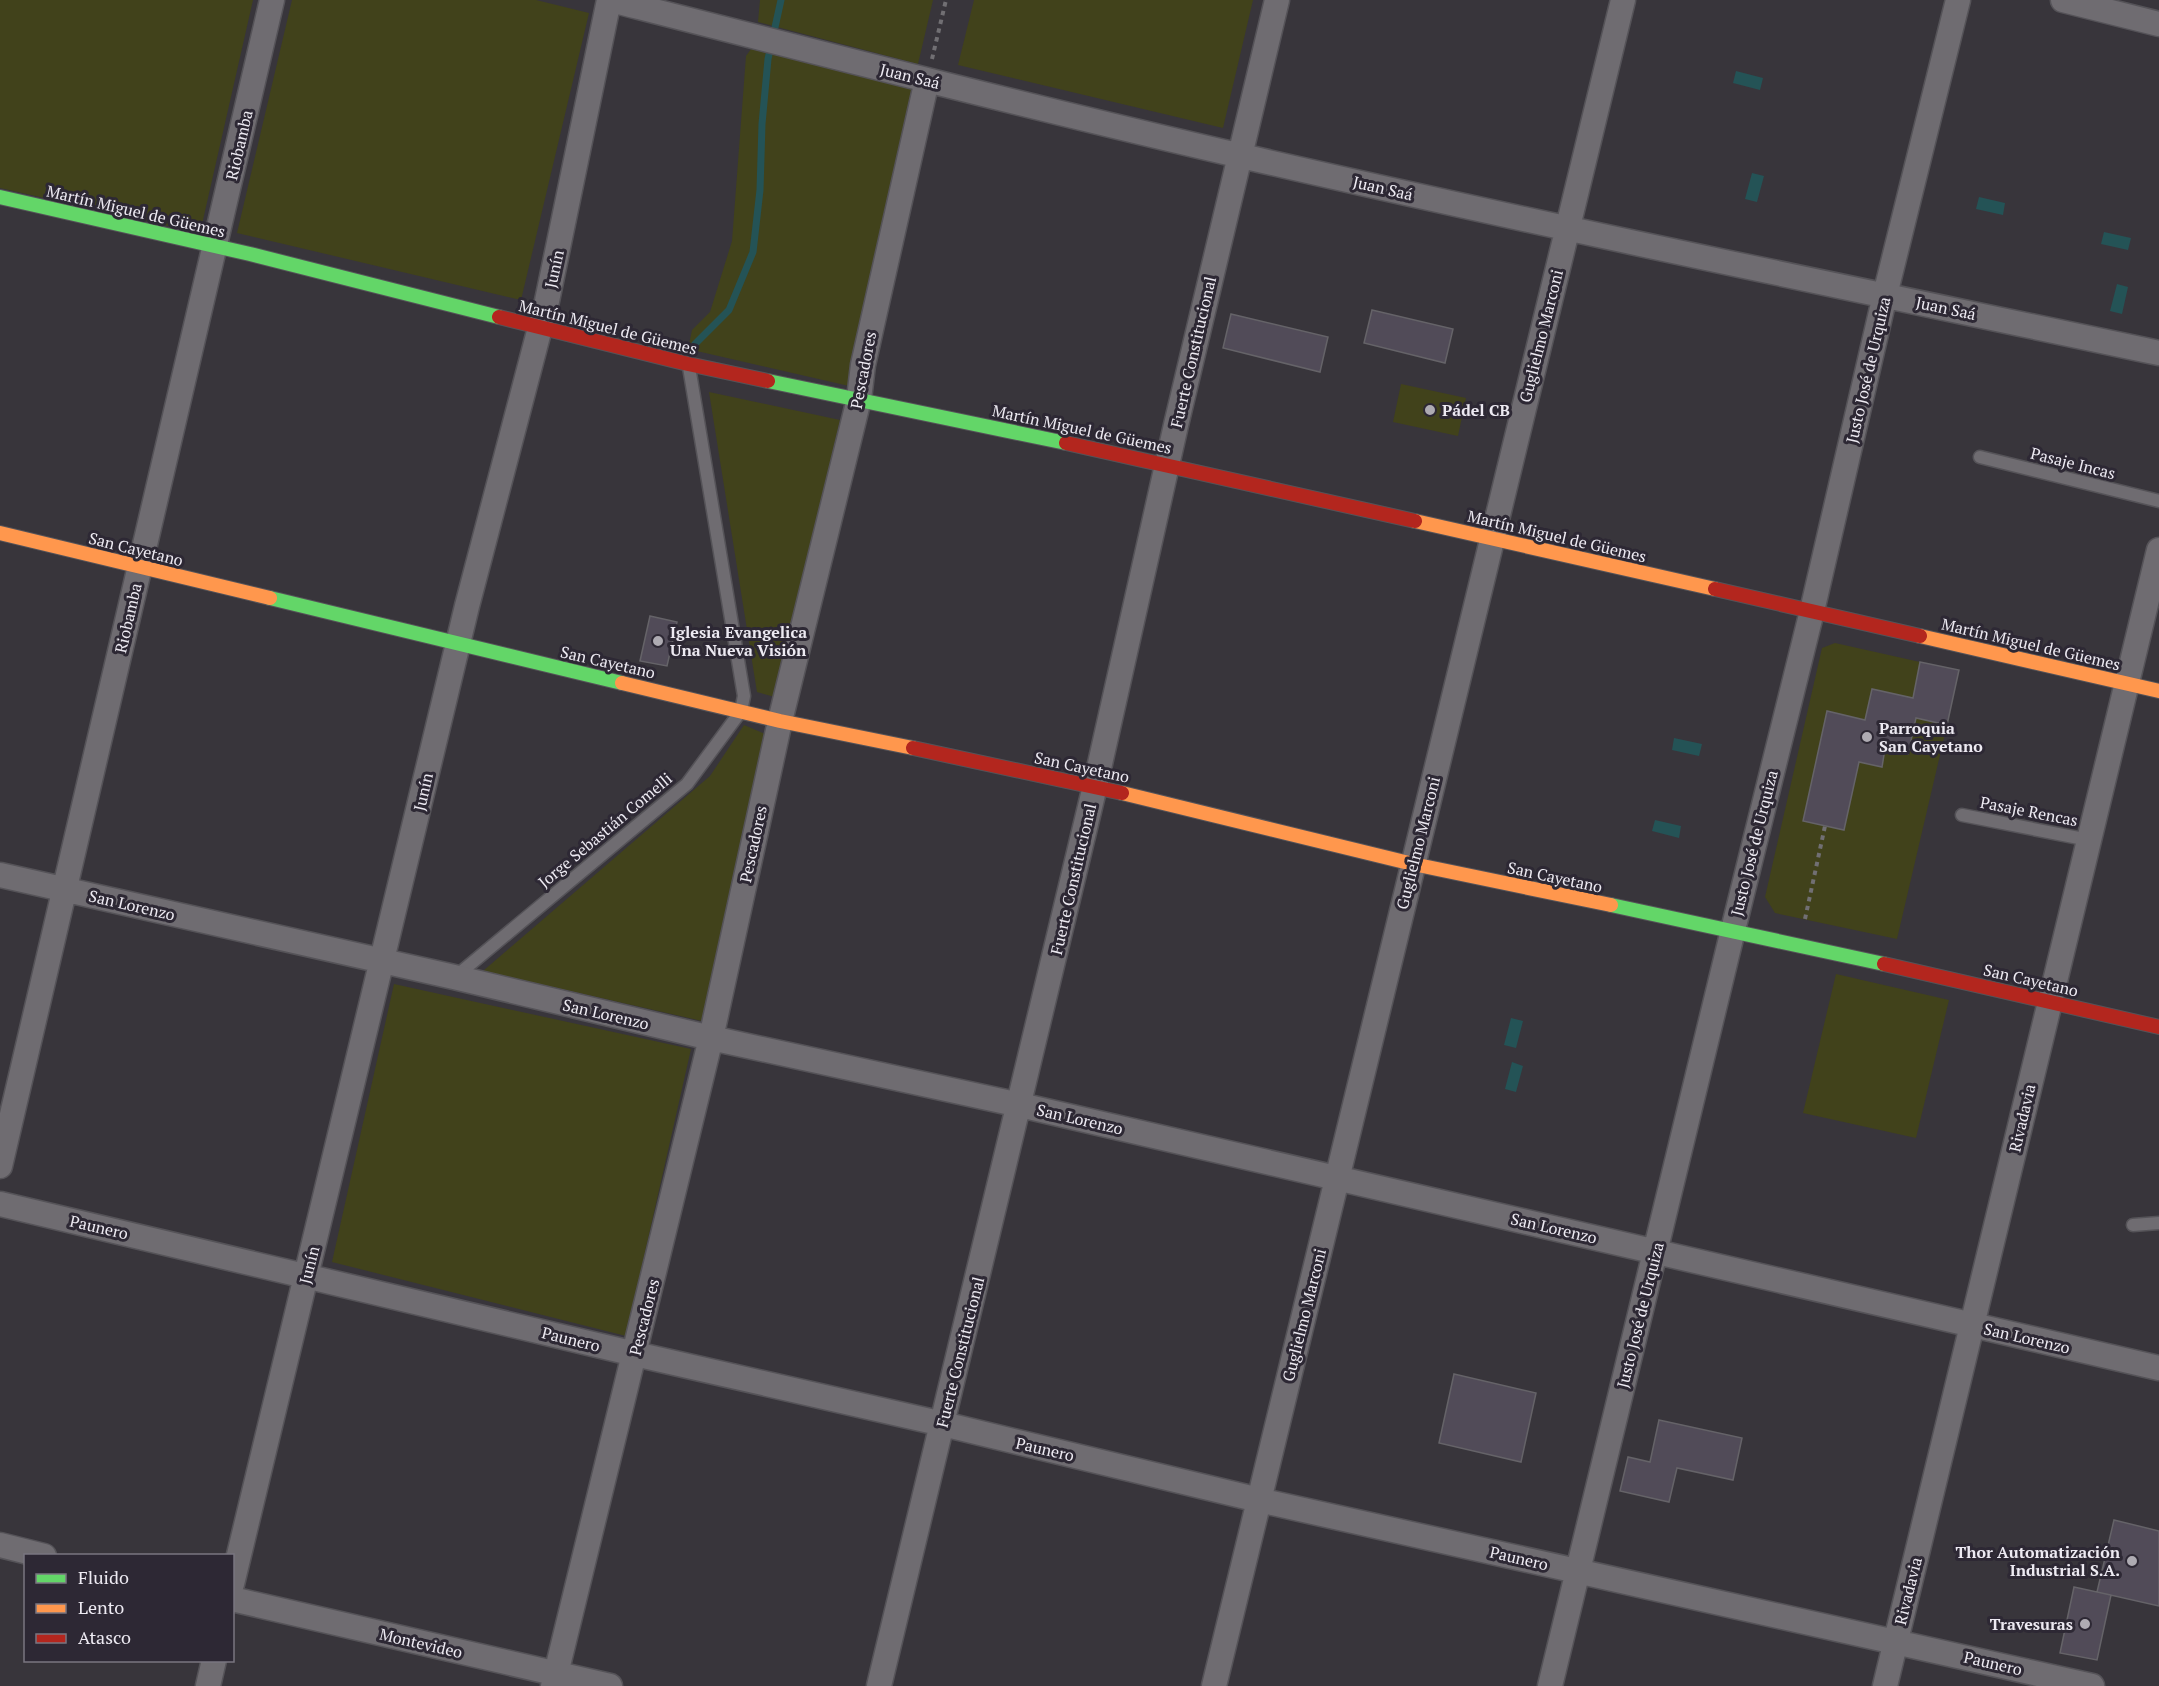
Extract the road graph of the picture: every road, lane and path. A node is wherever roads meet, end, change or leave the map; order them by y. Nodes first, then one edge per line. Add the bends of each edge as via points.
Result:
1 (272, 0) edge
2 (610, 0) edge
3 (946, 0) edge
4 (1276, 0) edge
5 (1623, 0) edge
6 (1958, 0) edge
7 (2063, 0) edge
8 (2159, 24) edge
9 (927, 80) junction
10 (1239, 156) junction
11 (0, 197) edge
12 (1567, 229) junction
13 (215, 246) junction
14 (1885, 295) junction
15 (539, 328) junction
16 (2159, 353) edge
17 (688, 364) junction
18 (859, 399) junction
19 (1980, 457) dead end
20 (1167, 464) junction
21 (2159, 501) edge
22 (0, 533) edge
23 (1492, 538) junction
24 (2159, 550) edge
25 (140, 567) junction
26 (1812, 611) junction
27 (458, 644) junction
28 (2127, 683) junction
29 (2159, 690) edge
30 (741, 711) junction
31 (780, 721) junction
32 (1095, 786) junction
33 (1962, 815) dead end
34 (1825, 826) dead end
35 (2089, 840) junction
36 (1413, 864) junction
37 (0, 875) edge
38 (65, 890) junction
39 (1804, 922) dead end
40 (1733, 930) junction
41 (382, 961) junction
42 (454, 978) junction
43 (2050, 1001) junction
44 (2159, 1027) edge
45 (711, 1038) junction
46 (1020, 1105) junction
47 (0, 1166) edge
48 (1337, 1178) junction
49 (0, 1204) edge
50 (2159, 1223) edge
51 (2133, 1225) dead end
52 (1655, 1251) junction
53 (307, 1276) junction
54 (1972, 1326) junction
55 (635, 1354) junction
56 (2159, 1368) edge
57 (943, 1424) junction
58 (1259, 1500) junction
59 (0, 1545) edge
60 (36, 1554) edge
61 (1578, 1571) junction
62 (234, 1576) edge
63 (234, 1600) edge
64 (1896, 1641) junction
65 (214, 1662) edge
66 (555, 1680) edge
67 (208, 1686) edge
68 (610, 1686) edge
69 (879, 1686) edge
70 (1214, 1686) edge
71 (1550, 1686) edge
72 (1885, 1686) edge
73 (2092, 1686) edge

1 - 13 street, Riobamba
2 - 9 street, Juan Saá
2 - 15 street, Junín
3 - 9 path
4 - 10 street, Fuerte Constitucional
5 - 12 street, Guglielmo Marconi
6 - 14 street, Justo José de Urquiza
7 - 8 street
9 - 10 street, Juan Saá
9 - 18 street, Pescadores via 863,365
10 - 12 street, Juan Saá
10 - 20 street, Fuerte Constitucional
11 - 13 street, Martín Miguel de Güemes
12 - 14 street, Juan Saá
12 - 23 street, Guglielmo Marconi
13 - 15 street, Martín Miguel de Güemes
13 - 25 street, Riobamba
14 - 16 street, Juan Saá
14 - 26 street, Justo José de Urquiza
15 - 17 street, Martín Miguel de Güemes
15 - 27 street, Junín
17 - 18 street, Martín Miguel de Güemes
17 - 30 lane via 744,696
18 - 20 street, Martín Miguel de Güemes
18 - 31 street, Pescadores
19 - 21 lane, Pasaje Incas
20 - 23 street, Martín Miguel de Güemes
20 - 32 street, Fuerte Constitucional
22 - 25 street, San Cayetano
23 - 26 street, Martín Miguel de Güemes
23 - 36 street, Guglielmo Marconi
24 - 28 street, Rivadavia
25 - 27 street, San Cayetano
25 - 38 street, Riobamba
26 - 28 street, Martín Miguel de Güemes
26 - 40 street, Justo José de Urquiza
27 - 30 street, San Cayetano
27 - 41 street, Junín
28 - 29 street, Martín Miguel de Güemes
28 - 35 street, Rivadavia
30 - 31 street, San Cayetano
30 - 42 lane, Jorge Sebastián Comelli via 687,784
31 - 32 street, San Cayetano
31 - 45 street, Pescadores
32 - 36 street, San Cayetano
32 - 46 street, Fuerte Constitucional
33 - 35 lane, Pasaje Rencas
34 - 39 path
35 - 43 street, Rivadavia
36 - 40 street, San Cayetano
36 - 48 street, Guglielmo Marconi
37 - 38 street, San Lorenzo
38 - 41 street, San Lorenzo
38 - 47 street, Riobamba
40 - 43 street, San Cayetano
40 - 52 street, Justo José de Urquiza
41 - 42 street, San Lorenzo
41 - 53 street, Junín
42 - 45 street, San Lorenzo
43 - 44 street, San Cayetano
43 - 54 street, Rivadavia
45 - 46 street, San Lorenzo
45 - 55 street, Pescadores
46 - 48 street, San Lorenzo
46 - 57 street, Fuerte Constitucional
48 - 52 street, San Lorenzo
48 - 58 street, Guglielmo Marconi
49 - 53 street, Paunero
50 - 51 lane
52 - 54 street, San Lorenzo
52 - 61 street, Justo José de Urquiza
53 - 55 street, Paunero
53 - 62 street, Junín
54 - 56 street, San Lorenzo
54 - 64 street, Rivadavia
55 - 57 street, Paunero
55 - 66 street, Pescadores
57 - 58 street, Paunero
57 - 69 street, Fuerte Constitucional
58 - 61 street, Paunero
58 - 70 street, Guglielmo Marconi
59 - 60 street
61 - 64 street, Paunero
61 - 71 street, Justo José de Urquiza
63 - 66 street, Montevideo
64 - 72 street, Rivadavia
64 - 73 street, Paunero
65 - 67 street
66 - 68 street, Montevideo

